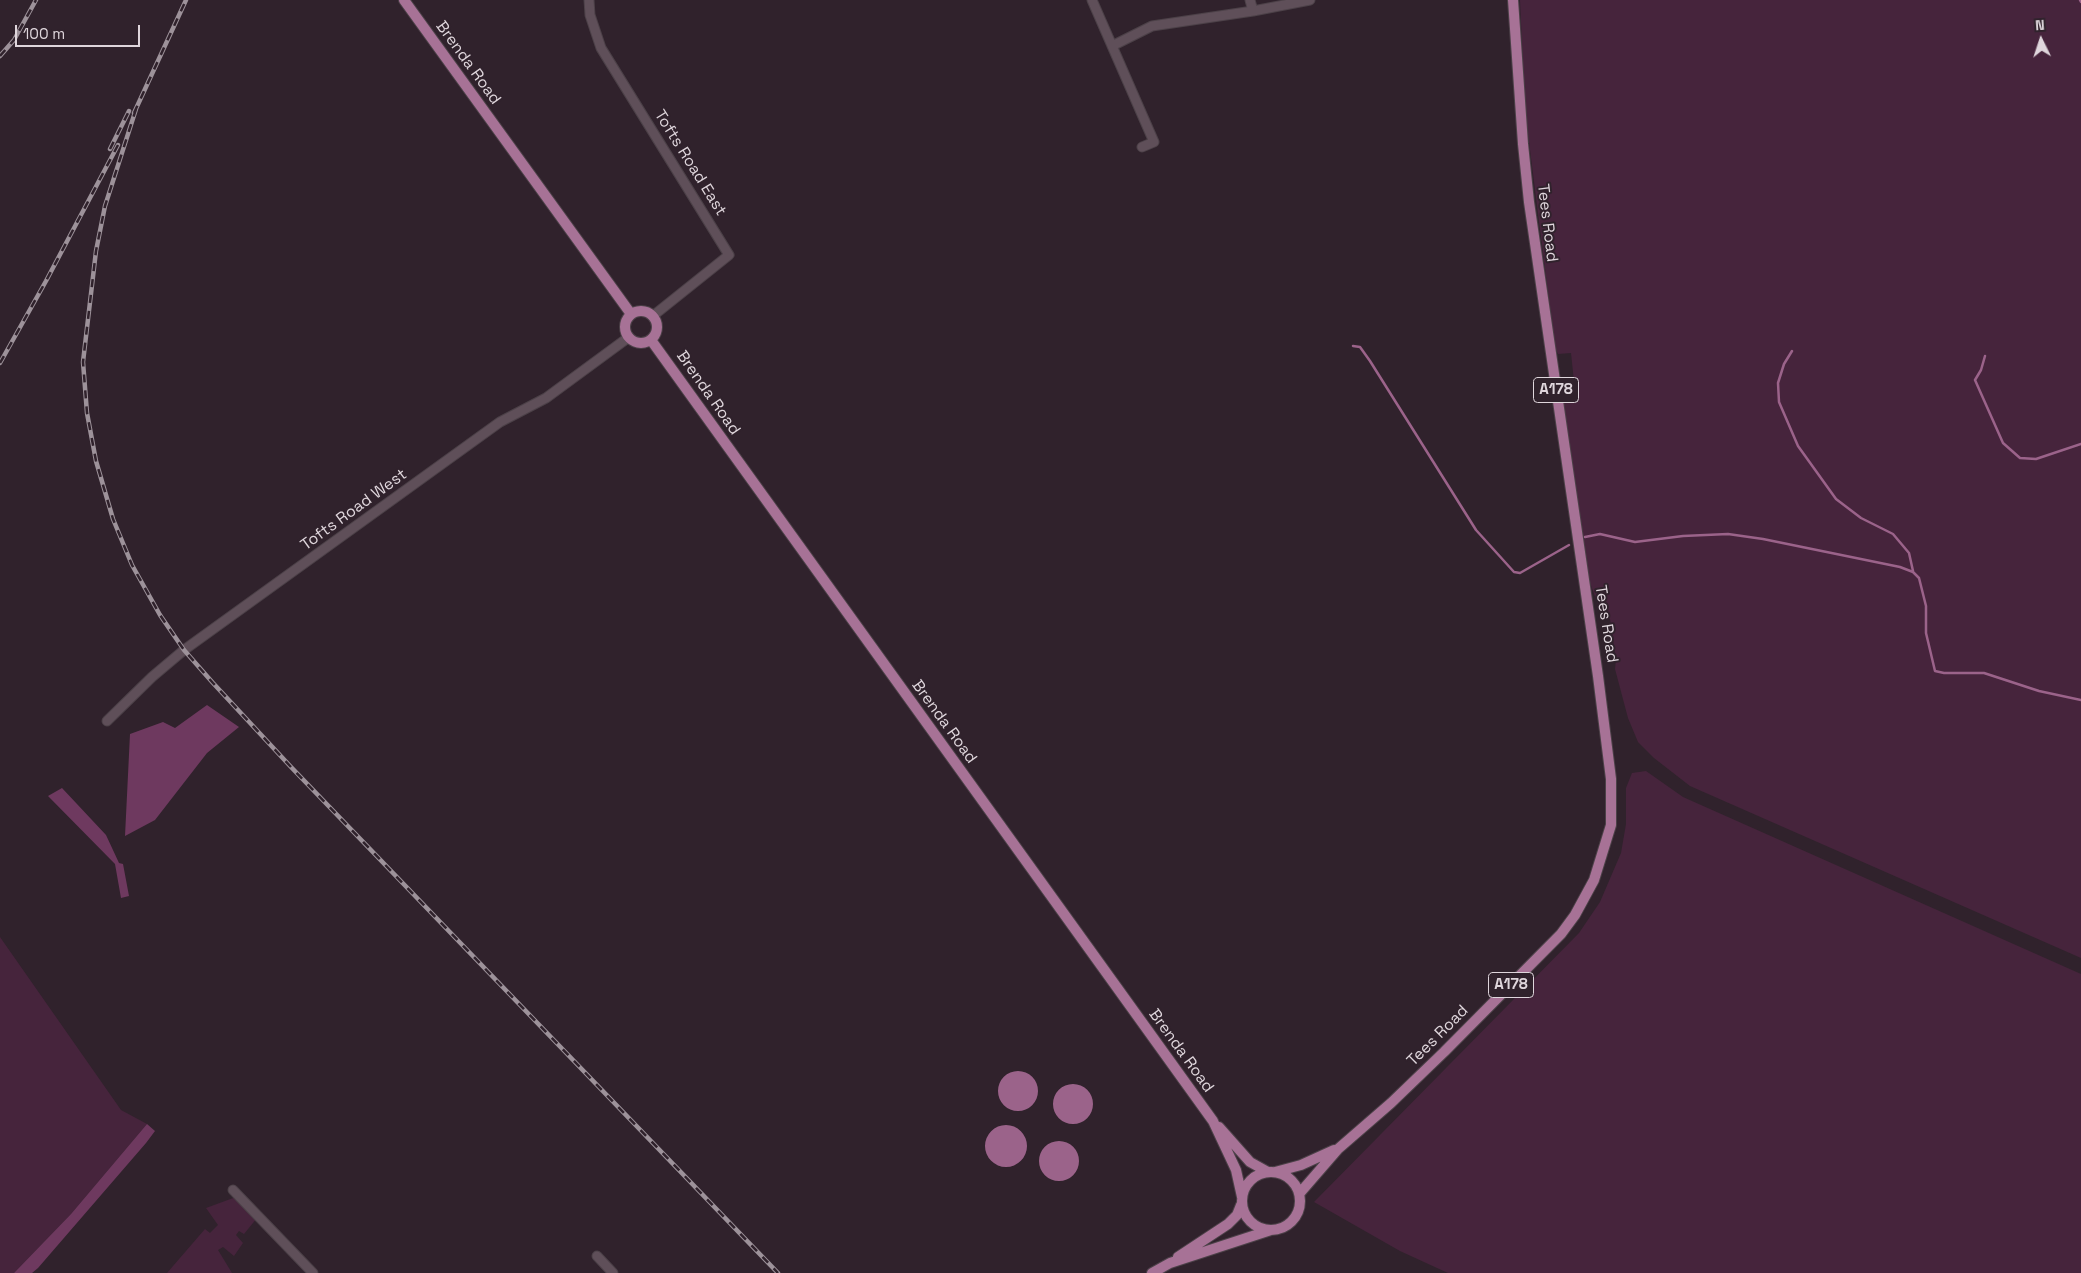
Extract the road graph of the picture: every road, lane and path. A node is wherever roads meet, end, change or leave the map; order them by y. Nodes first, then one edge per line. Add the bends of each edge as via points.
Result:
1 (404, 0) edge
2 (588, 0) edge
3 (1092, 0) edge
4 (1250, 0) edge
5 (1310, 0) edge
6 (1513, 0) edge
7 (1253, 12) junction
8 (1112, 46) junction
9 (1142, 147) dead end
10 (631, 314) junction
11 (654, 315) junction
12 (629, 337) junction
13 (651, 340) junction
14 (107, 721) dead end
15 (1213, 1121) junction
16 (1338, 1149) junction
17 (1270, 1172) junction
18 (233, 1190) dead end
19 (1299, 1194) junction
20 (1242, 1201) junction
21 (1271, 1230) junction
22 (597, 1256) dead end
23 (1170, 1263) junction
24 (313, 1273) edge
25 (612, 1273) edge
26 (1152, 1273) edge

1 - 10 main road, Brenda Road
2 - 11 street, Tofts Road East via 601,48 729,255
3 - 8 street
4 - 7 street
5 - 7 street
6 - 16 main road, Tees Road / A178 via 1529,202 1598,676 1611,779 1611,825 1594,880 1561,934 1444,1052
7 - 8 street via 1152,26
8 - 9 street via 1154,142
10 - 11 main road via 648,311
10 - 12 main road via 625,329
11 - 13 main road via 658,327
12 - 13 main road via 635,342
12 - 14 street, Tofts Road West via 546,398 500,422 184,650
13 - 15 main road, Brenda Road
15 - 17 main road, Brenda Road via 1250,1162
15 - 20 main road, Brenda Road via 1236,1170
16 - 17 main road, Tees Road / A178 via 1301,1165
16 - 19 main road, Tees Road / A178
17 - 19 main road via 1284,1175
17 - 20 main road, A178 via 1254,1177 1246,1185
18 - 24 street
19 - 21 main road, A178 via 1299,1204 1292,1220
20 - 21 main road via 1250,1221
20 - 23 main road, A178 via 1237,1215 1228,1224
21 - 23 main road, A178
22 - 25 street
23 - 26 main road, A178

